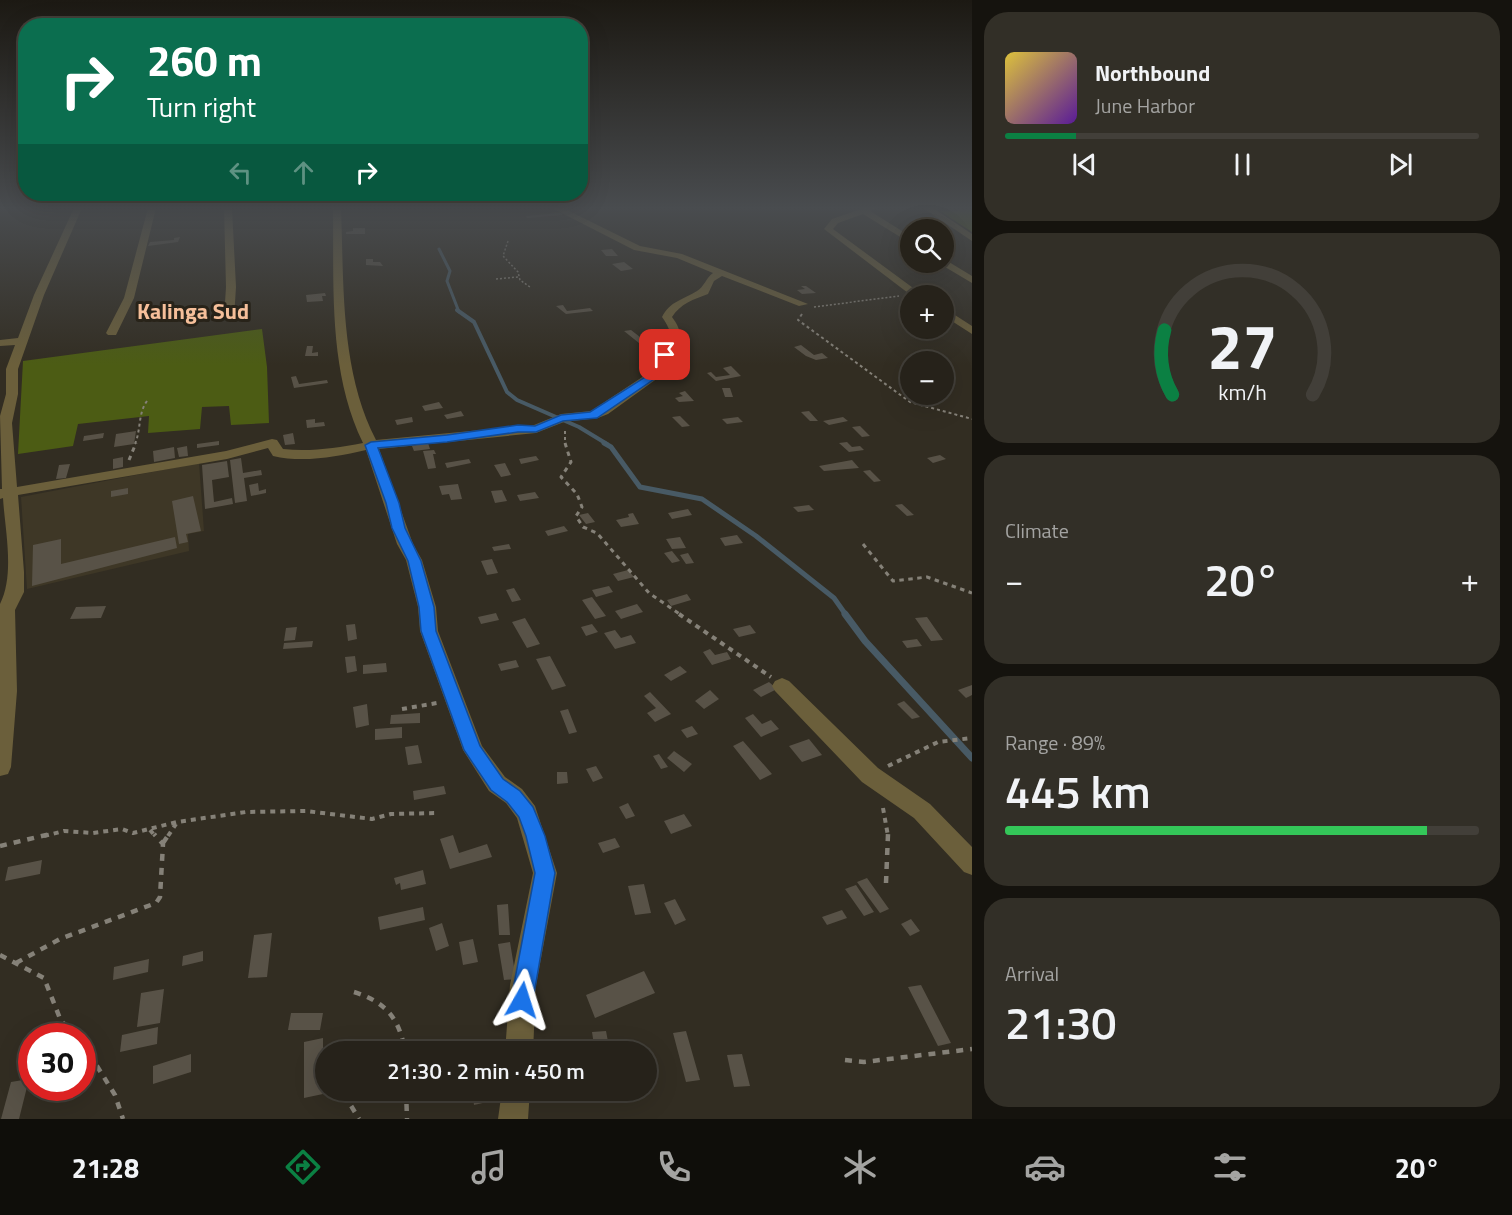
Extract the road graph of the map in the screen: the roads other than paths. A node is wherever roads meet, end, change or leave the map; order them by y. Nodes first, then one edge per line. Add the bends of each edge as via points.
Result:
1 (55, 260) edge
2 (137, 260) edge
3 (230, 260) edge
4 (339, 260) edge
5 (690, 260) edge
6 (870, 260) edge
7 (954, 269) edge
8 (721, 272) junction
9 (972, 280) edge
10 (904, 285) edge
11 (803, 304) road end
12 (229, 318) dead end
13 (954, 318) edge
14 (972, 331) edge
15 (112, 333) dead end
16 (20, 342) junction
17 (0, 343) edge
18 (371, 445) junction
19 (5, 494) edge
20 (782, 686) road end
21 (0, 767) edge
22 (972, 864) edge
23 (520, 1041) edge
24 (515, 1101) edge
25 (513, 1119) edge

1 - 16 street
2 - 15 street via 129,298
3 - 12 street
4 - 18 street via 341,339 356,415
5 - 8 street
6 - 10 street
7 - 9 street
8 - 11 street
8 - 18 street via 710,279 704,292 687,298 670,311 667,317 674,326 676,343 665,355 665,367 593,416 553,421 536,429
13 - 14 street
16 - 17 street
16 - 19 street via 4,423
18 - 19 street via 300,455 278,453 272,443 227,456
18 - 23 street via 398,528 414,561 429,631 472,750 497,784 514,796 527,813 545,873 523,985
19 - 21 street via 16,572 15,592 6,610 7,691
20 - 22 street via 877,780 922,811
24 - 25 street

